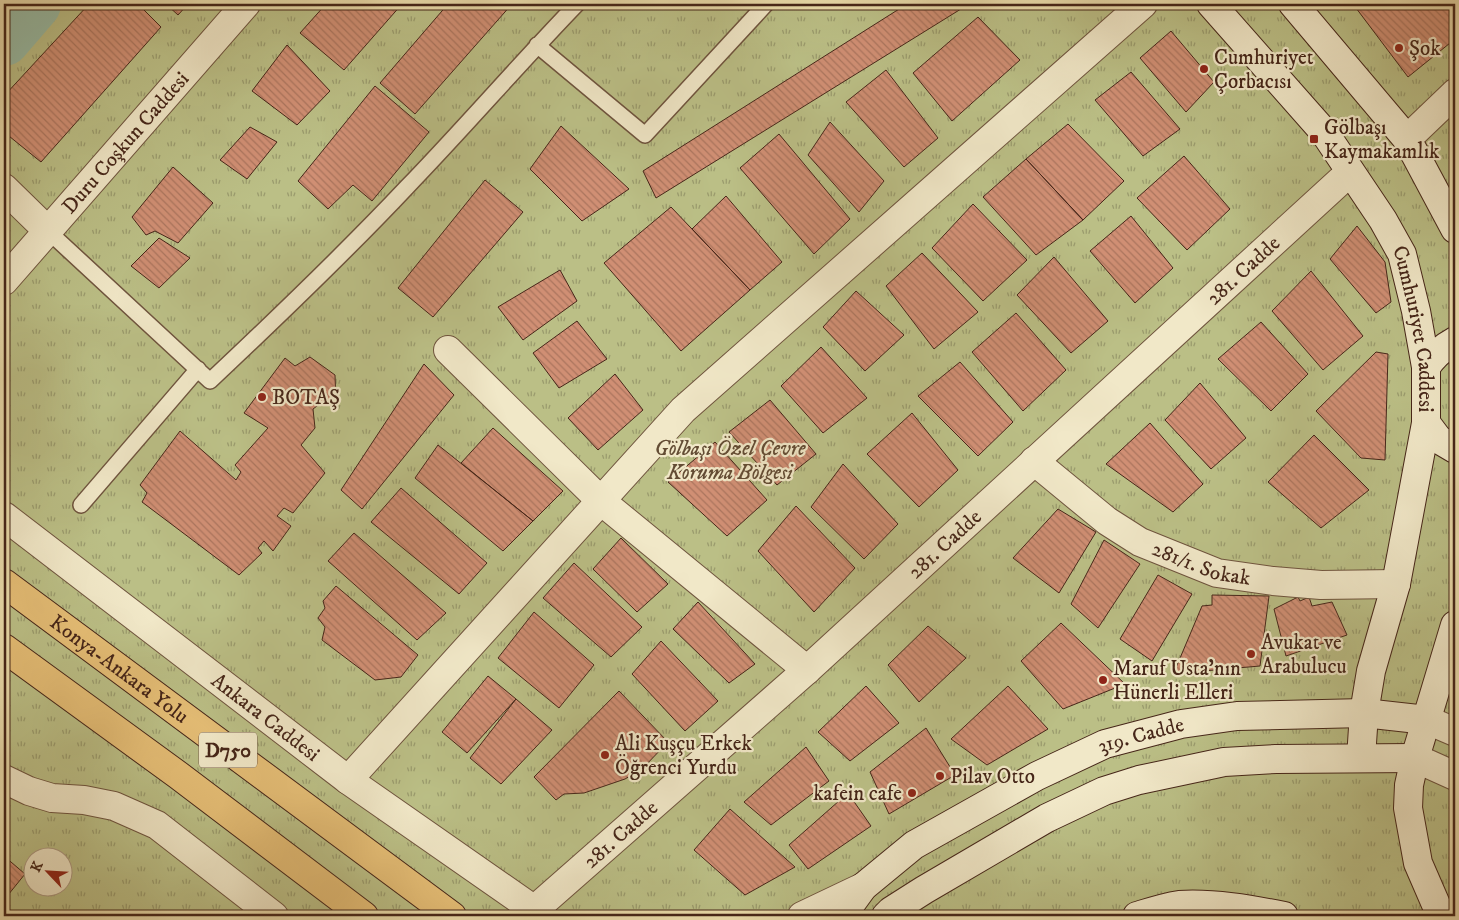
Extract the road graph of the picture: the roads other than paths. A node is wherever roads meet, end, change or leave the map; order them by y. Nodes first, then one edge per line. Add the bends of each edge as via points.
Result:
1 (246, 4) edge
2 (577, 4) edge
3 (766, 4) edge
4 (1143, 4) edge
5 (1211, 4) edge
6 (1293, 4) edge
7 (537, 45) junction
8 (1455, 93) edge
9 (1406, 139) junction
10 (1350, 172) junction
11 (4, 188) edge
12 (1455, 229) edge
13 (48, 231) junction
14 (4, 280) edge
15 (1455, 341) edge
16 (448, 350) dead end
17 (1426, 366) junction
18 (198, 369) junction
19 (1426, 423) junction
20 (1455, 450) edge
21 (1034, 461) junction
22 (601, 501) junction
23 (81, 505) dead end
24 (4, 516) edge
25 (4, 583) edge
26 (1396, 584) junction
27 (1455, 625) edge
28 (4, 648) edge
29 (806, 670) junction
30 (1364, 713) junction
31 (1426, 720) junction
32 (1455, 732) edge
33 (1361, 758) junction
34 (1415, 758) junction
35 (1455, 776) edge
36 (4, 779) edge
37 (348, 780) junction
38 (863, 887) junction
39 (538, 913) edge
40 (274, 916) edge
41 (364, 916) edge
42 (452, 916) edge
43 (802, 916) edge
44 (842, 916) edge
45 (886, 916) edge
46 (1137, 916) edge
47 (1284, 916) edge
48 (1441, 916) edge

1 - 13 street, Duru Coşkun Caddesi
2 - 7 lane
3 - 7 lane via 645,135
4 - 22 street via 683,410
5 - 10 street, Cumhuriyet Caddesi via 1324,132
6 - 9 street
7 - 18 lane via 407,187 291,305 210,381
8 - 9 street
9 - 12 street
10 - 17 street, Cumhuriyet Caddesi via 1402,254
10 - 21 street, 281. Cadde
11 - 13 street
13 - 14 street, Duru Coşkun Caddesi
13 - 18 lane
15 - 17 street via 1434,355
16 - 22 street
17 - 19 street, Cumhuriyet Caddesi
18 - 23 lane
19 - 20 street via 1438,438
19 - 26 street, Cumhuriyet Caddesi
21 - 26 street, 281/1. Sokak via 1107,521 1140,542 1217,574 1321,585
21 - 29 street, 281. Cadde
22 - 29 street
22 - 37 street
24 - 37 street, Ankara Caddesi
25 - 42 highway, Konya-Ankara Yolu / D750
26 - 30 street, Cumhuriyet Caddesi
27 - 31 street
28 - 41 highway, D750
29 - 39 street, 281. Cadde
30 - 31 street, 319. Cadde
30 - 33 street, Cumhuriyet Caddesi
30 - 38 street, 319. Cadde via 1237,716 1181,724 1105,744 1037,776 914,845
31 - 32 street, 319. Cadde
31 - 34 street
33 - 34 street, 319. Cadde
33 - 45 street, 319. Cadde via 1224,762 1171,772 1104,791 1047,818
34 - 35 street, 319. Cadde
34 - 48 street via 1409,785 1411,832 1418,863
36 - 40 street via 52,798 114,806 157,826
37 - 39 street, Ankara Caddesi
38 - 43 street, 319. Cadde
38 - 44 street, 319. Cadde
46 - 47 street via 1177,906 1220,905

